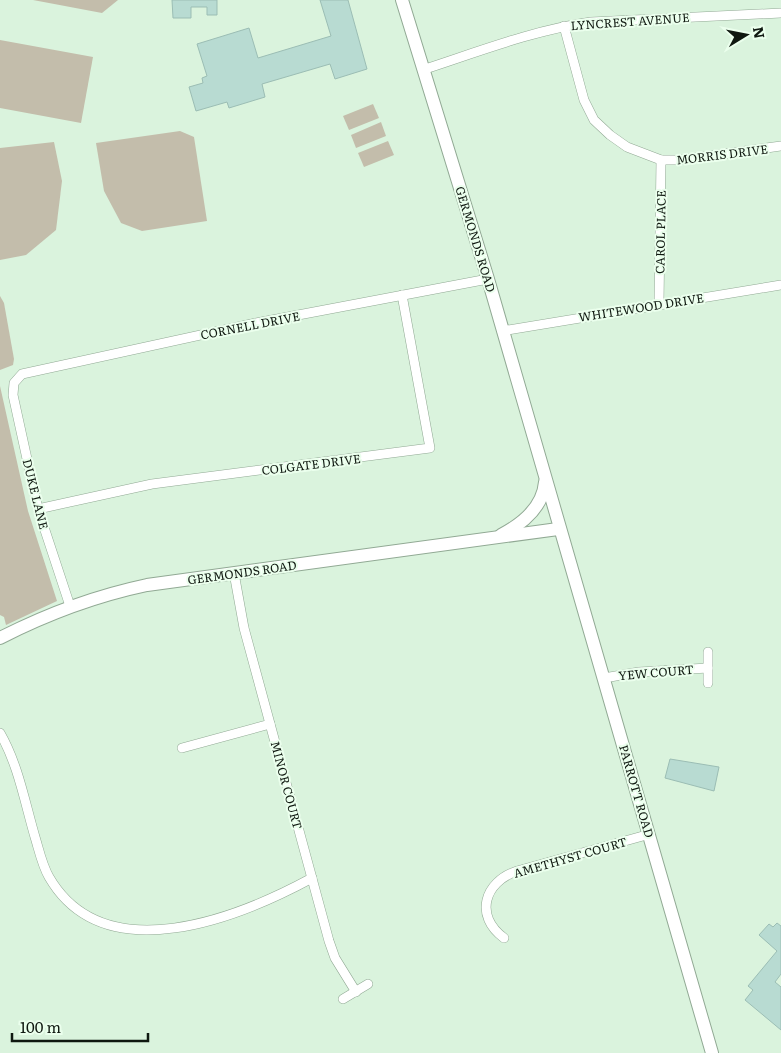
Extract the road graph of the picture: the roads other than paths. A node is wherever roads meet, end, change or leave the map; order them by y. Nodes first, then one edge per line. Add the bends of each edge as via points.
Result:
1 (402, 0) edge
2 (781, 13) edge
3 (564, 26) junction
4 (425, 69) junction
5 (781, 146) edge
6 (661, 160) junction
7 (488, 279) junction
8 (781, 285) edge
9 (402, 296) junction
10 (659, 303) junction
11 (502, 331) junction
12 (16, 380) joint
13 (544, 480) junction
14 (38, 509) junction
15 (558, 529) junction
16 (493, 539) junction
17 (234, 573) junction
18 (70, 606) junction
19 (0, 638) edge
20 (708, 652) dead end
21 (708, 668) junction
22 (604, 678) junction
23 (708, 683) dead end
24 (270, 724) junction
25 (0, 733) edge
26 (182, 748) dead end
27 (650, 834) junction
28 (312, 878) junction
29 (504, 938) dead end
30 (368, 984) dead end
31 (356, 992) junction
32 (344, 999) dead end
33 (712, 1053) edge

1 - 4 street, GERMONDS ROAD
2 - 3 street, LYNCREST AVENUE
3 - 4 street, LYNCREST AVENUE
3 - 6 street, MORRIS DRIVE via 584,100 594,120 627,147
4 - 7 street, GERMONDS ROAD
5 - 6 street, MORRIS DRIVE
6 - 10 street, CAROL PLACE
7 - 9 street, CORNELL DRIVE
7 - 11 street, GERMONDS ROAD
8 - 10 street, WHITEWOOD DRIVE
9 - 12 street, CORNELL DRIVE via 29,371
9 - 14 street, COLGATE DRIVE via 430,448 152,484
10 - 11 street, WHITEWOOD DRIVE
11 - 13 street, GERMONDS ROAD
12 - 14 street, DUKE LANE via 13,395
13 - 15 street, GERMONDS ROAD
13 - 16 street, GERMONDS ROAD via 542,496 530,515
14 - 18 street, DUKE LANE
15 - 16 street, GERMONDS ROAD
15 - 22 street, PARROTT ROAD
16 - 17 street, GERMONDS ROAD
17 - 18 street, GERMONDS ROAD via 147,585
17 - 24 street, MINOR COURT via 244,628
18 - 19 street, GERMONDS ROAD
20 - 21 street, YEW COURT
21 - 22 street, YEW COURT via 640,672
21 - 23 street, YEW COURT
22 - 27 street, PARROTT ROAD
24 - 26 street
24 - 28 street, MINOR COURT
25 - 28 street via 11,757 49,876 73,908 92,920 119,928 148,930 196,924 256,907
27 - 29 street, AMETHYST COURT via 502,878 489,896 486,913 492,928
27 - 33 street, PARROTT ROAD
28 - 31 street, MINOR COURT via 333,952
30 - 31 street
31 - 32 street

